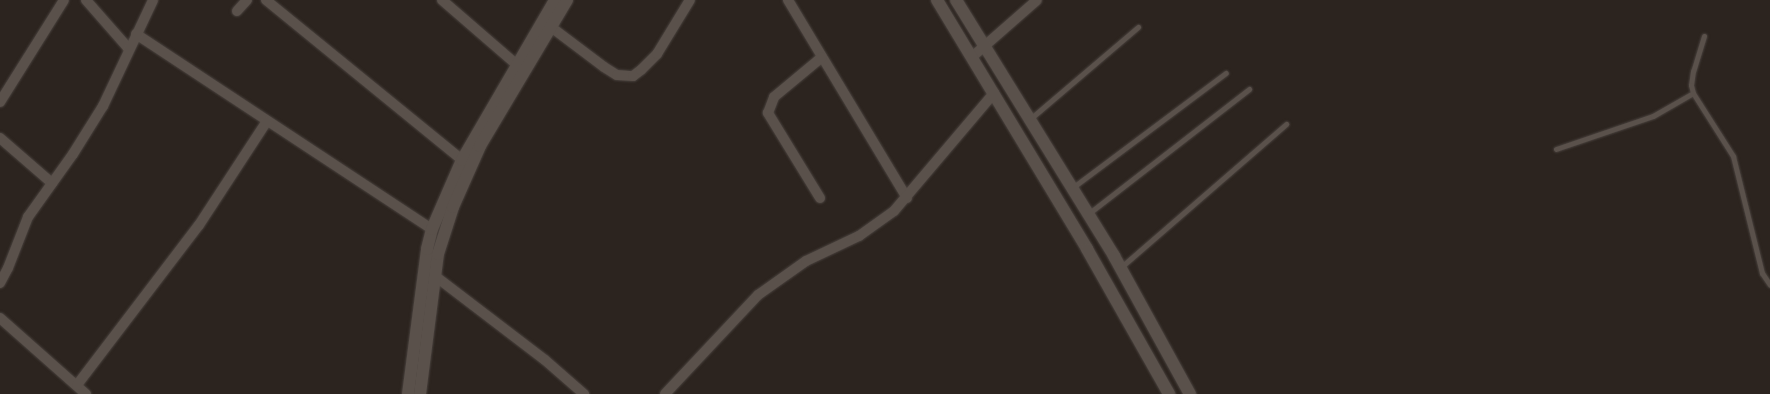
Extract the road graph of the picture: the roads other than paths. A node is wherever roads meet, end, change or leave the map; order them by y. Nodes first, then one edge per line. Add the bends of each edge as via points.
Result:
1 (64, 0) edge
2 (86, 0) edge
3 (152, 0) edge
4 (247, 0) edge
5 (266, 0) edge
6 (442, 0) edge
7 (555, 0) edge
8 (567, 0) edge
9 (690, 0) edge
10 (788, 0) edge
11 (937, 0) edge
12 (956, 0) edge
13 (1037, 0) edge
14 (237, 12) dead end
15 (551, 27) junction
16 (1138, 27) dead end
17 (136, 34) junction
18 (1704, 36) dead end
19 (984, 46) junction
20 (128, 49) junction
21 (822, 57) junction
22 (972, 57) junction
23 (517, 65) junction
24 (1226, 73) dead end
25 (1249, 89) dead end
26 (994, 92) junction
27 (1693, 93) junction
28 (0, 102) edge
29 (1029, 119) junction
30 (267, 121) junction
31 (1286, 124) dead end
32 (0, 138) edge
33 (1556, 149) dead end
34 (462, 160) junction
35 (52, 183) junction
36 (1072, 188) junction
37 (820, 198) dead end
38 (908, 198) junction
39 (1088, 214) junction
40 (432, 230) junction
41 (1120, 268) junction
42 (435, 276) junction
43 (0, 282) edge
44 (1770, 285) edge
45 (0, 318) edge
46 (76, 385) junction
47 (86, 394) edge
48 (408, 394) edge
49 (420, 394) edge
50 (584, 394) edge
51 (665, 394) edge
52 (1169, 394) edge
53 (1190, 394) edge

1 - 28 street
2 - 20 street
3 - 17 street
4 - 14 street
5 - 34 street
6 - 23 street
7 - 23 street
8 - 15 street
9 - 15 street via 657,54 632,76 617,75
10 - 21 street
11 - 22 street
12 - 19 street
13 - 19 street
15 - 42 street via 480,146 454,207 438,254
16 - 29 lane
17 - 20 street
17 - 30 street
18 - 27 lane via 1693,71
19 - 22 street
19 - 29 street
20 - 35 street via 103,106
21 - 37 street via 774,97 768,114
21 - 38 street
22 - 26 street
23 - 34 street
24 - 36 lane
25 - 39 lane
26 - 38 street
26 - 52 street
27 - 33 lane via 1653,116
27 - 44 lane via 1733,156 1759,263
29 - 36 street
30 - 40 street
30 - 46 street via 194,232
31 - 41 lane
32 - 35 street
34 - 40 street
35 - 43 street via 28,217
36 - 39 street
38 - 51 street via 879,224 806,261 758,295
39 - 41 street
40 - 48 street
41 - 53 street
42 - 49 street
42 - 50 street
45 - 46 street
46 - 47 street

